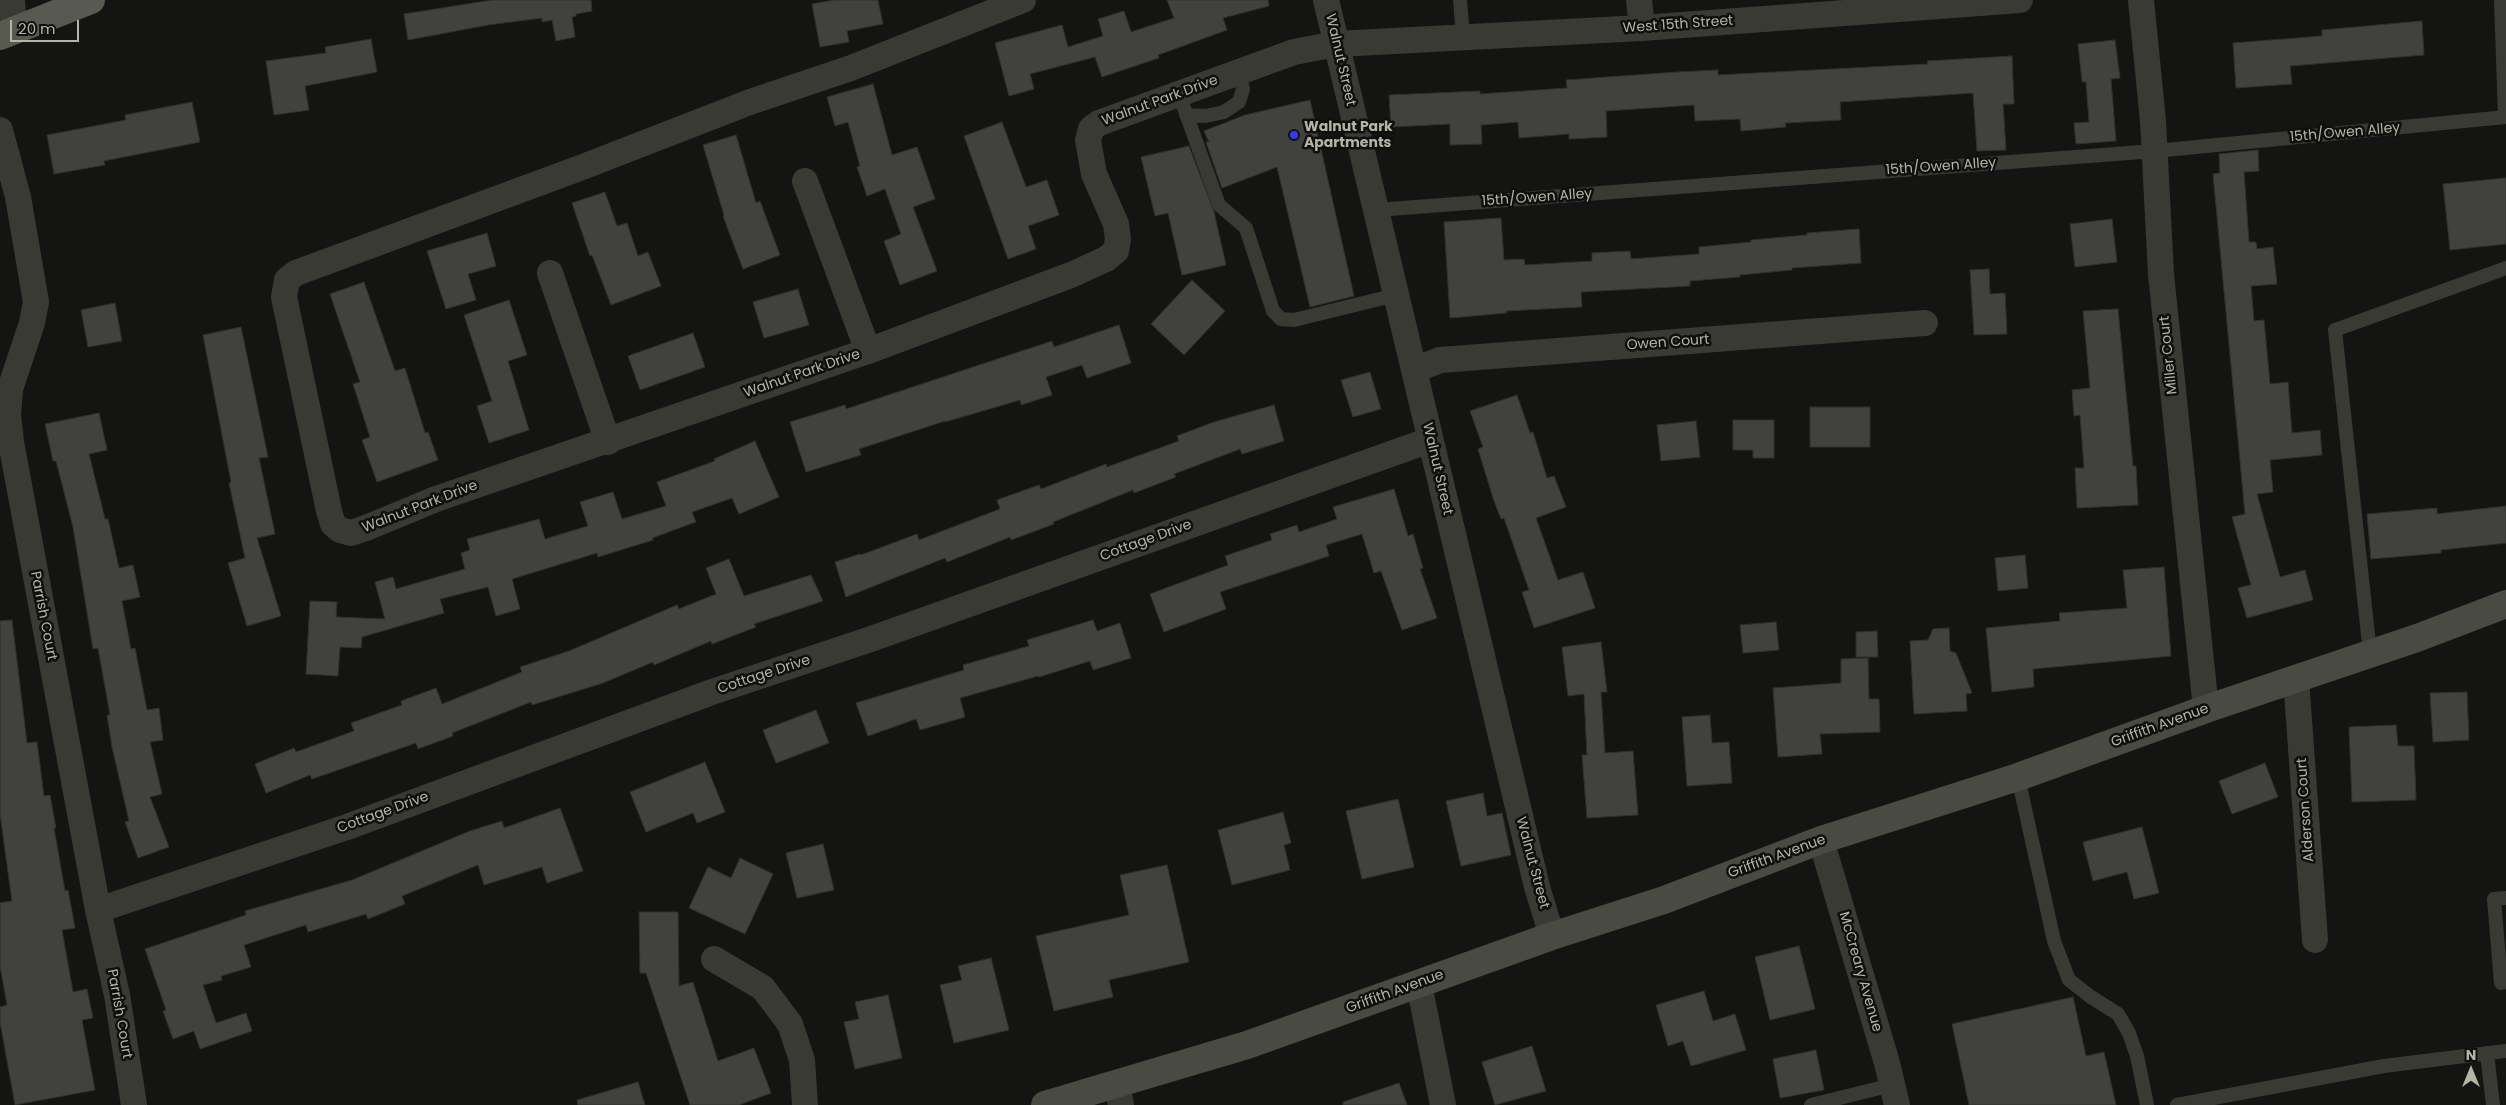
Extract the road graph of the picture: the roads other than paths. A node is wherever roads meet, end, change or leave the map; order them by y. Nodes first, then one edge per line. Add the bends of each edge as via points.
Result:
1 (12, 0) edge
2 (91, 0) edge
3 (1023, 0) edge
4 (1326, 0) edge
5 (1460, 0) edge
6 (1640, 0) edge
7 (2020, 0) edge
8 (2141, 0) edge
9 (2502, 0) edge
10 (1990, 1) edge
11 (1811, 8) edge
12 (1642, 28) junction
13 (7, 33) edge
14 (1463, 38) junction
15 (1336, 44) junction
16 (1183, 104) junction
17 (2506, 117) edge
18 (0, 130) edge
19 (2155, 151) junction
20 (805, 181) dead end
21 (1376, 210) junction
22 (2506, 268) edge
23 (550, 273) dead end
24 (1396, 296) junction
25 (1924, 323) dead end
26 (868, 351) junction
27 (1414, 370) junction
28 (1430, 440) junction
29 (608, 442) junction
30 (2506, 604) edge
31 (2370, 654) junction
32 (2296, 679) junction
33 (2206, 709) junction
34 (2018, 776) junction
35 (1821, 840) junction
36 (2506, 898) edge
37 (98, 910) junction
38 (1552, 936) junction
39 (2315, 940) dead end
40 (714, 959) dead end
41 (2506, 982) edge
42 (1419, 984) junction
43 (2506, 1050) edge
44 (2487, 1053) junction
45 (1119, 1095) edge
46 (1894, 1095) edge
47 (134, 1105) edge
48 (805, 1105) edge
49 (1045, 1105) edge
50 (1443, 1105) edge
51 (1811, 1105) edge
52 (2147, 1105) edge
53 (2177, 1105) edge
54 (2493, 1105) edge

1 - 13 street
2 - 13 main road
3 - 29 street, Walnut Park Drive via 851,68 750,102 305,270 287,280 284,297 288,318 329,511 340,530 351,533 436,499
4 - 15 street, Walnut Street
5 - 14 lane
6 - 12 street
7 - 10 street, West 15th Street
8 - 19 street, Miller Court
9 - 17 lane
10 - 11 street, West 15th Street
11 - 12 street, West 15th Street
12 - 14 street, West 15th Street
14 - 15 street, West 15th Street
15 - 16 street, Walnut Park Drive via 1294,52 1239,72
15 - 21 street, Walnut Street
16 - 24 lane via 1219,205 1246,228 1273,311 1281,319 1294,320
16 - 26 street, Walnut Park Drive via 1099,123 1091,129 1088,140 1093,168 1116,224 1118,239 1116,250 1106,259
17 - 19 lane, 15th/Owen Alley
18 - 37 street, Parrish Court via 18,197 36,302 10,389 11,442
19 - 21 lane, 15th/Owen Alley
19 - 33 street, Miller Court via 2160,274
20 - 26 street
21 - 24 street, Walnut Street
22 - 31 lane via 2334,330
23 - 29 street
24 - 27 street, Walnut Street
25 - 27 street, Owen Court via 1440,360
26 - 29 street, Walnut Park Drive
27 - 28 street, Walnut Street
28 - 37 street, Cottage Drive via 871,639 712,692 347,826
28 - 38 street, Walnut Street via 1537,887
30 - 31 street, Griffith Avenue
31 - 32 street, Griffith Avenue
32 - 33 street, Griffith Avenue
32 - 39 street, Alderson Court
33 - 34 street, Griffith Avenue
34 - 35 street, Griffith Avenue
34 - 52 lane via 2054,941 2069,980 2118,1014 2137,1056
35 - 38 street, Griffith Avenue via 1664,900
35 - 46 street, McCreary Avenue
36 - 41 lane via 2494,899 2501,983
37 - 47 street, Parrish Court via 117,995
38 - 42 street, Griffith Avenue
40 - 48 street via 763,988 790,1024 802,1060
42 - 45 street, Griffith Avenue
42 - 50 street
43 - 44 lane
44 - 53 lane via 2384,1066
44 - 54 lane
45 - 49 street, Griffith Avenue
46 - 51 lane

